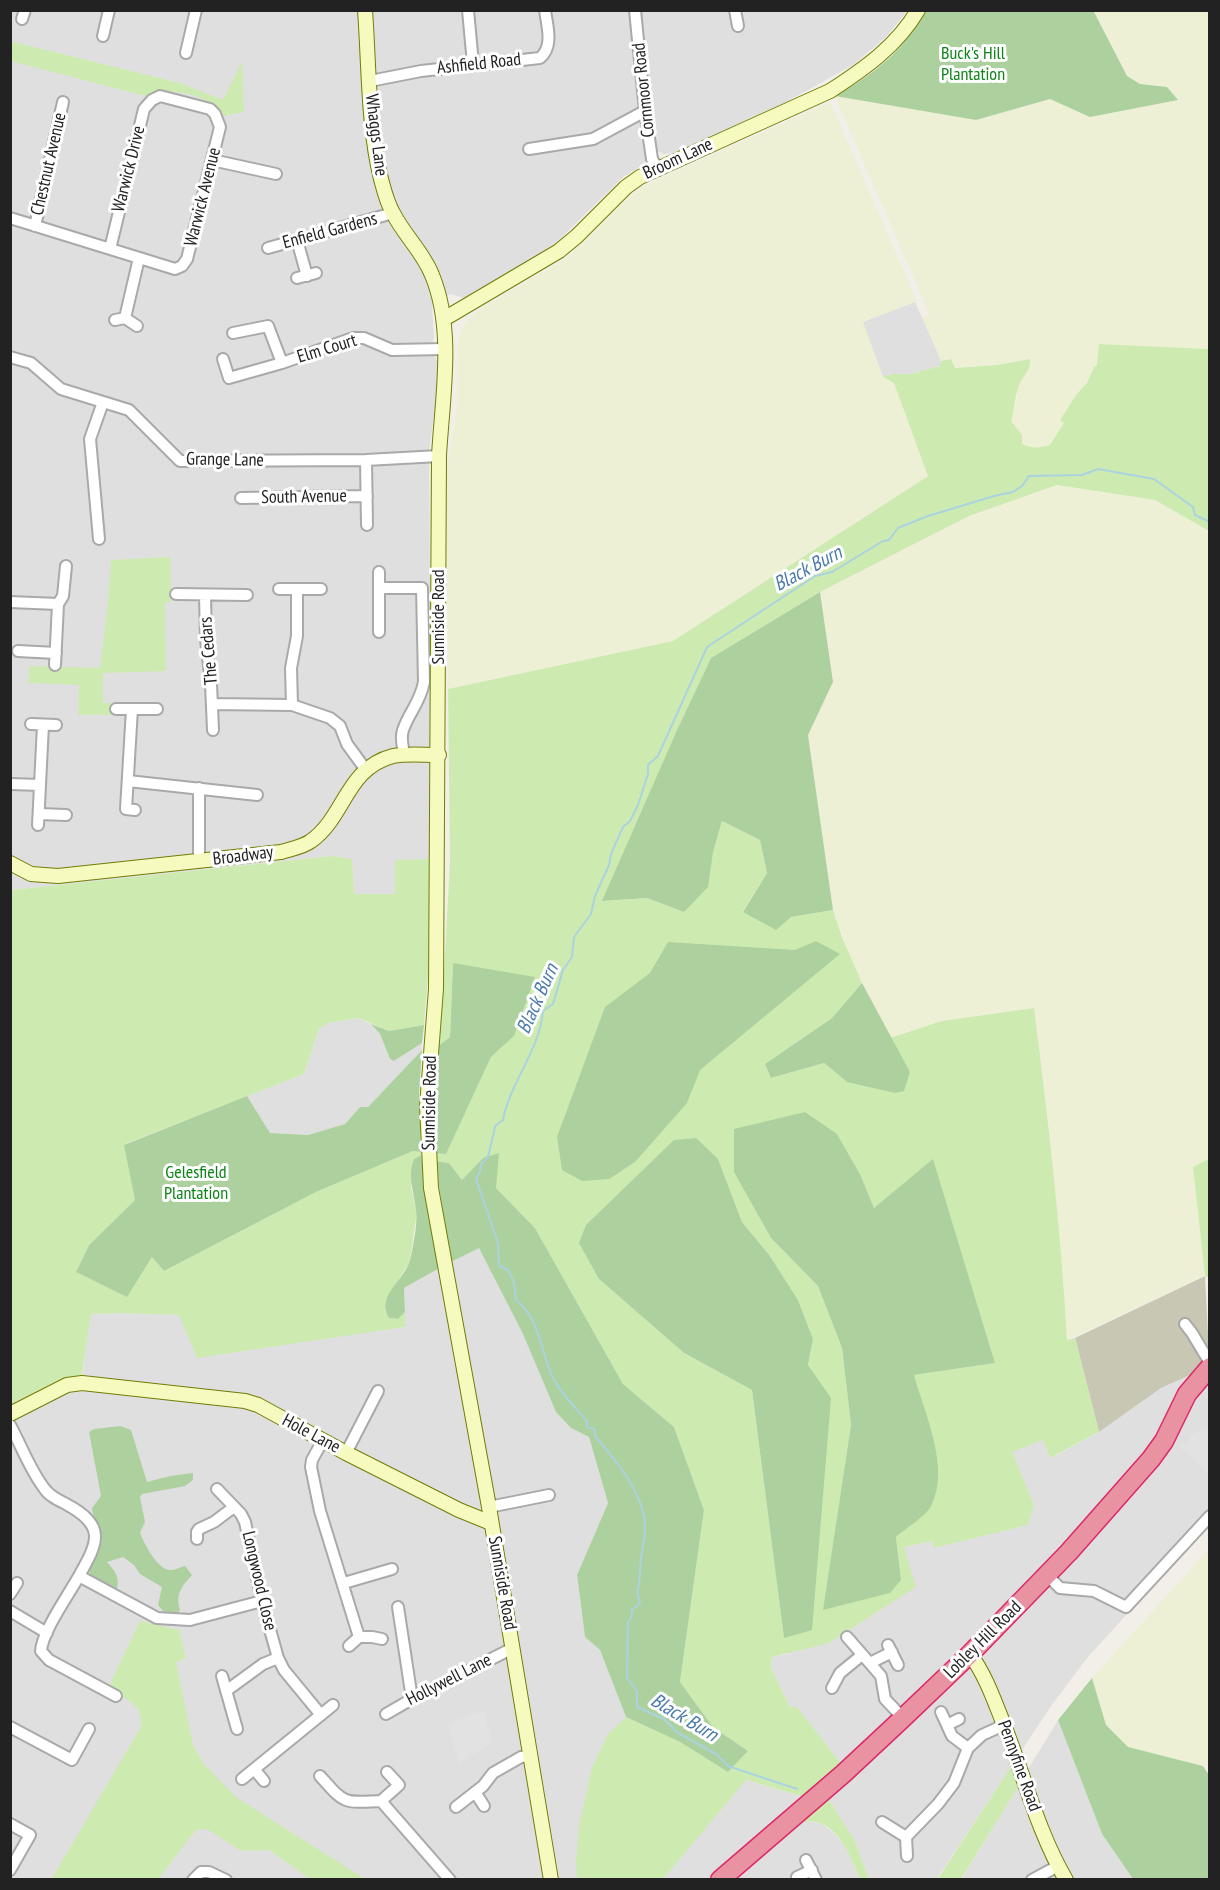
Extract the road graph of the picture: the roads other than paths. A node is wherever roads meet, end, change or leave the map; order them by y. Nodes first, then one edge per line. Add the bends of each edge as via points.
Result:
1 (109, 10) edge
2 (196, 10) edge
3 (365, 10) edge
4 (468, 10) edge
5 (545, 10) edge
6 (635, 10) edge
7 (735, 10) edge
8 (918, 10) edge
9 (738, 26) dead end
10 (103, 36) dead end
11 (186, 53) dead end
12 (473, 64) junction
13 (370, 81) junction
14 (160, 96) joint
15 (63, 102) dead end
16 (645, 111) junction
17 (529, 149) dead end
18 (212, 160) junction
19 (657, 168) junction
20 (276, 174) dead end
21 (393, 213) junction
22 (10, 218) edge
23 (35, 226) junction
24 (297, 240) junction
25 (268, 248) dead end
26 (110, 249) junction
27 (139, 258) junction
28 (307, 276) dead end
29 (442, 317) junction
30 (137, 326) dead end
31 (239, 334) dead end
32 (445, 349) junction
33 (10, 357) edge
34 (223, 359) dead end
35 (282, 363) junction
36 (103, 402) junction
37 (439, 456) junction
38 (366, 460) junction
39 (367, 496) junction
40 (241, 498) dead end
41 (367, 525) dead end
42 (99, 539) dead end
43 (66, 566) dead end
44 (379, 572) dead end
45 (379, 588) junction
46 (279, 589) dead end
47 (297, 589) junction
48 (321, 589) dead end
49 (176, 594) dead end
50 (205, 595) junction
51 (247, 595) dead end
52 (10, 602) edge
53 (58, 604) junction
54 (379, 632) dead end
55 (18, 651) dead end
56 (56, 653) junction
57 (55, 665) dead end
58 (213, 704) junction
59 (292, 705) junction
60 (116, 709) dead end
61 (132, 710) junction
62 (158, 710) dead end
63 (31, 724) dead end
64 (43, 725) junction
65 (56, 725) dead end
66 (213, 730) dead end
67 (404, 754) junction
68 (439, 755) junction
69 (366, 770) junction
70 (128, 781) junction
71 (10, 784) edge
72 (40, 785) junction
73 (198, 788) junction
74 (257, 795) dead end
75 (135, 810) dead end
76 (66, 815) dead end
77 (199, 861) junction
78 (10, 863) edge
79 (1185, 1324) dead end
80 (1209, 1365) edge
81 (378, 1391) dead end
82 (10, 1414) edge
83 (10, 1425) edge
84 (323, 1440) junction
85 (346, 1453) junction
86 (217, 1490) dead end
87 (549, 1495) dead end
88 (234, 1507) junction
89 (489, 1507) junction
90 (1209, 1516) edge
91 (491, 1523) junction
92 (197, 1539) dead end
93 (392, 1569) dead end
94 (1047, 1575) junction
95 (79, 1576) junction
96 (344, 1583) junction
97 (17, 1584) dead end
98 (10, 1594) edge
99 (262, 1601) junction
100 (398, 1607) dead end
101 (10, 1611) edge
102 (47, 1633) junction
103 (359, 1637) junction
104 (847, 1637) dead end
105 (382, 1639) dead end
106 (349, 1646) dead end
107 (513, 1648) junction
108 (970, 1654) junction
109 (278, 1658) junction
110 (866, 1659) junction
111 (898, 1665) dead end
112 (222, 1676) dead end
113 (832, 1688) dead end
114 (226, 1690) junction
115 (116, 1696) dead end
116 (412, 1699) junction
117 (333, 1705) dead end
118 (941, 1712) dead end
119 (386, 1714) dead end
120 (321, 1715) junction
121 (903, 1718) junction
122 (959, 1719) dead end
123 (947, 1725) junction
124 (1004, 1725) junction
125 (10, 1727) edge
126 (89, 1729) dead end
127 (237, 1729) dead end
128 (968, 1748) junction
129 (530, 1756) junction
130 (254, 1769) junction
131 (387, 1772) dead end
132 (320, 1776) dead end
133 (242, 1779) dead end
134 (264, 1782) dead end
135 (475, 1792) junction
136 (381, 1801) junction
137 (484, 1806) dead end
138 (456, 1807) dead end
139 (882, 1822) dead end
140 (10, 1824) edge
141 (906, 1837) junction
142 (907, 1856) dead end
143 (1058, 1866) junction
144 (10, 1870) edge
145 (811, 1870) edge
146 (797, 1877) dead end
147 (722, 1879) edge
148 (193, 1880) edge
149 (226, 1880) edge
150 (450, 1880) edge
151 (551, 1880) edge
152 (1032, 1880) edge
153 (1066, 1880) edge

1 - 10 street
2 - 11 street
3 - 13 main road, Whaggs Lane
4 - 12 street
5 - 12 street, Ashfield Road via 548,45 540,58
6 - 16 street, Cornmoor Road
7 - 9 street
8 - 19 main road, Broom Lane via 886,50 830,91
12 - 13 street, Ashfield Road
13 - 21 main road, Whaggs Lane via 376,159
14 - 18 street, Warwick Avenue via 210,109 215,114 220,128
14 - 26 street, Warwick Drive via 144,109
15 - 23 street, Chestnut Avenue
16 - 17 street via 593,138
16 - 19 street, Cornmoor Road via 652,159
18 - 20 street
18 - 27 street, Warwick Avenue via 182,266 175,269
19 - 29 main road, Broom Lane via 626,187 559,251
21 - 24 street, Enfield Gardens
21 - 29 main road, Whaggs Lane via 427,263
22 - 23 street, Warwick Avenue
23 - 26 street, Warwick Avenue
24 - 25 street, Enfield Gardens
24 - 28 street
26 - 27 street, Warwick Avenue
27 - 30 street via 120,319
29 - 32 main road, Sunniside Road
31 - 35 street via 268,326
32 - 35 street, Elm Court via 392,350 364,338 353,338
32 - 37 main road, Sunniside Road
33 - 36 street, Grange Lane via 31,363 61,388
34 - 35 street, Elm Court via 229,378
36 - 38 street, Grange Lane via 129,410 180,461
36 - 42 street via 90,440
37 - 38 street, Grange Lane
37 - 68 main road, Sunniside Road
38 - 39 street
39 - 40 street, South Avenue
39 - 41 street
43 - 53 street via 63,596
44 - 45 street
45 - 54 street
45 - 67 street via 422,588 424,682 421,697 403,731
46 - 47 street
47 - 48 street
47 - 59 street
49 - 50 street
50 - 51 street
50 - 58 street, The Cedars
52 - 53 street
53 - 56 street
55 - 56 street
56 - 57 street
58 - 59 street, The Cedars
58 - 66 street
59 - 69 street, The Cedars via 330,718 340,726 347,744
60 - 61 street
61 - 62 street
61 - 70 street
63 - 64 street
64 - 65 street
64 - 72 street
67 - 68 main road, Broadway
67 - 69 main road, Broadway via 383,759
68 - 89 main road, Sunniside Road via 436,989 428,1083 428,1144 431,1188
69 - 77 main road, Broadway via 311,841 281,852
70 - 73 street
70 - 75 street via 126,809
71 - 72 street
72 - 76 street via 38,819
73 - 74 street
73 - 77 street
77 - 78 main road, Broadway via 58,876 31,874
79 - 80 street
80 - 94 highway, Lobley Hill Road via 1187,1394 1151,1459
81 - 85 street
82 - 84 main road, Hole Lane via 67,1386 82,1383 245,1401
83 - 95 street via 43,1487 81,1512 92,1525 93,1552
84 - 85 main road, Hole Lane
84 - 96 street via 311,1467 320,1511
85 - 91 main road, Hole Lane
86 - 88 street, Longwood Close
87 - 89 street
88 - 92 street, Longwood Close via 199,1529
88 - 99 street, Longwood Close via 245,1522
89 - 91 main road, Sunniside Road
90 - 94 street via 1126,1607 1094,1591 1060,1588
91 - 107 main road, Sunniside Road
93 - 96 street
94 - 108 highway, Lobley Hill Road
95 - 99 street via 157,1618 190,1620
95 - 102 street
96 - 103 street
97 - 98 street
99 - 109 street, Longwood Close
100 - 116 street
101 - 102 street
102 - 115 street via 41,1651 49,1660
103 - 105 street
103 - 106 street
104 - 110 street
107 - 116 street, Hollywell Lane
107 - 129 main road, Sunniside Road
108 - 121 highway, Lobley Hill Road
108 - 124 main road, Pennyfine Road via 982,1671
109 - 114 street
109 - 120 street, Longwood Close
110 - 111 street via 890,1648
110 - 113 street via 840,1672
110 - 121 street via 883,1679 885,1698
112 - 114 street
114 - 127 street
116 - 119 street, Hollywell Lane
117 - 120 street
118 - 123 street
120 - 130 street
121 - 147 highway, Lobley Hill Road
122 - 123 street
123 - 128 street via 952,1736
124 - 128 street via 982,1735
124 - 143 main road, Pennyfine Road
125 - 126 street via 72,1760
128 - 141 street via 954,1783
129 - 135 street via 493,1773
129 - 151 main road, Sunniside Road
130 - 133 street
130 - 134 street
131 - 136 street via 399,1785
132 - 136 street via 346,1802
135 - 137 street
135 - 138 street
136 - 150 street
139 - 141 street
140 - 144 street via 30,1835
141 - 142 street
143 - 152 street
143 - 153 main road, Pennyfine Road
145 - 146 street
148 - 149 street via 201,1872 209,1872

